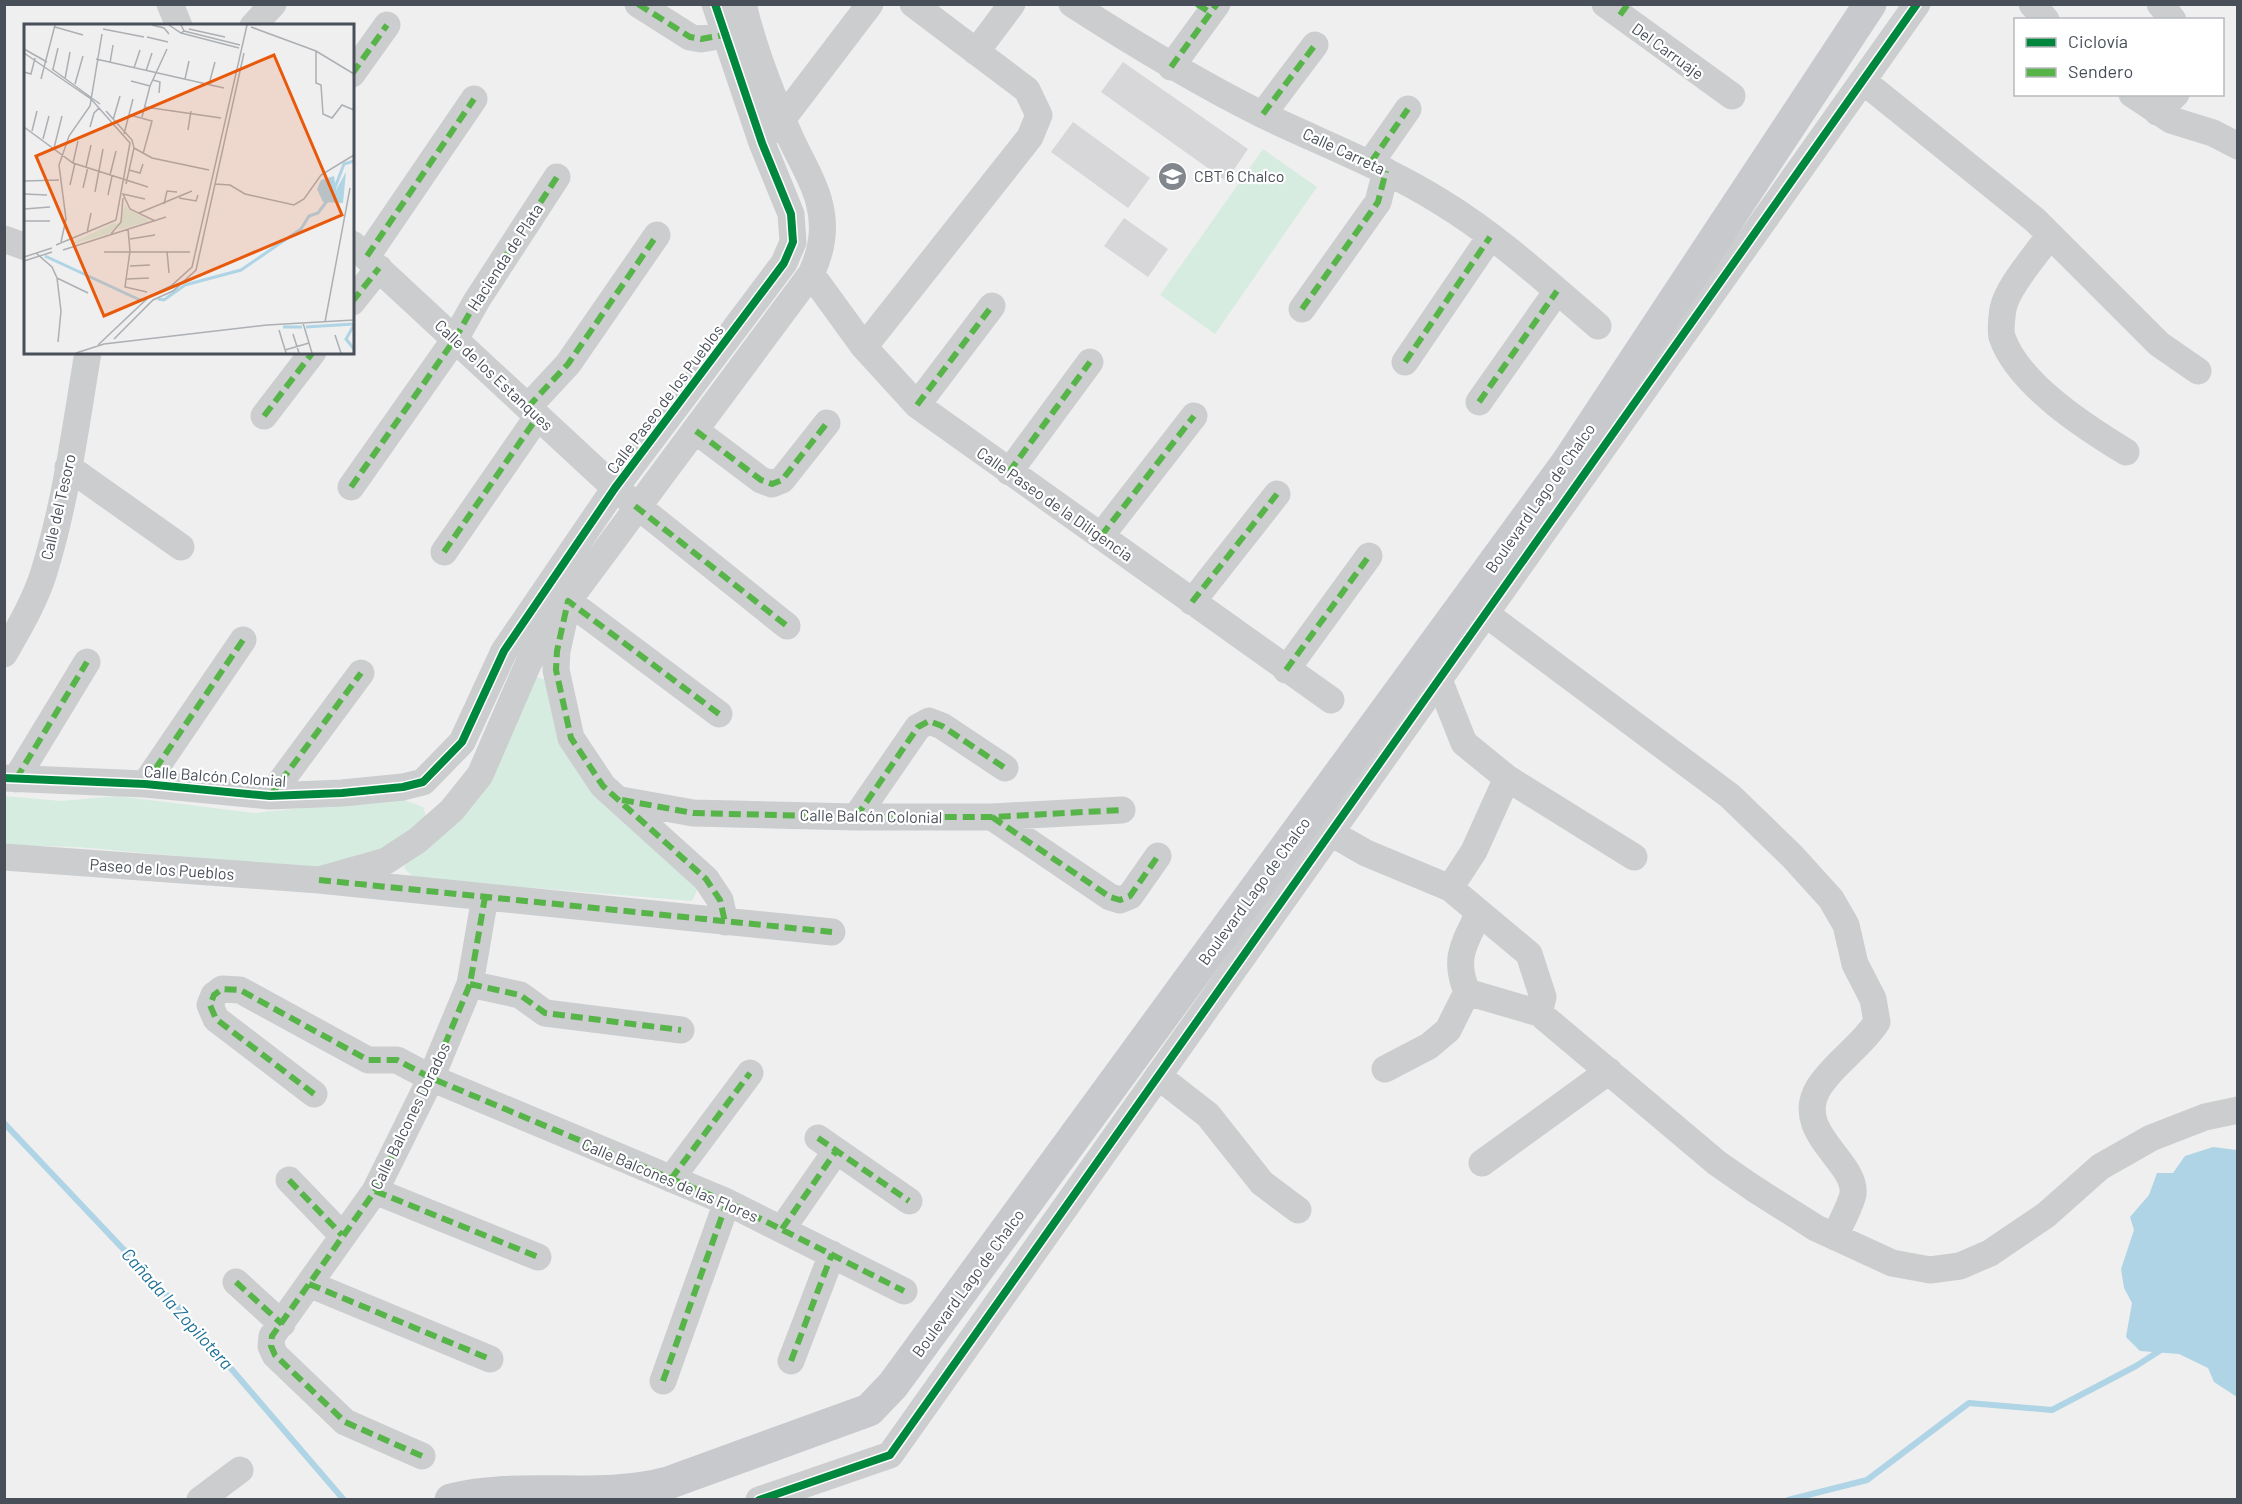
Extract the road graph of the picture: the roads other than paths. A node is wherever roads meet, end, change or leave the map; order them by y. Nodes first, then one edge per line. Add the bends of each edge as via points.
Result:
1 (170, 4) edge
2 (273, 4) edge
3 (638, 4) edge
4 (716, 4) edge
5 (743, 4) edge
6 (870, 4) edge
7 (913, 4) edge
8 (1012, 4) edge
9 (1072, 4) edge
10 (1870, 4) edge
11 (1917, 4) edge
12 (2032, 4) edge
13 (2160, 4) edge
14 (1208, 7) edge
15 (1618, 8) edge
16 (2044, 18) edge
17 (2171, 18) edge
18 (178, 24) edge
19 (255, 24) edge
20 (387, 25) dead end
21 (724, 35) junction
22 (1315, 45) dead end
23 (976, 52) junction
24 (1171, 67) junction
25 (354, 71) edge
26 (1863, 81) junction
27 (1732, 96) dead end
28 (2140, 96) edge
29 (474, 99) dead end
30 (2166, 103) edge
31 (1408, 110) dead end
32 (1263, 114) junction
33 (783, 120) junction
34 (762, 143) junction
35 (2238, 146) edge
36 (1379, 166) junction
37 (557, 177) dead end
38 (657, 234) dead end
39 (2050, 235) junction
40 (1490, 237) junction
41 (4, 239) edge
42 (24, 246) edge
43 (366, 256) edge
44 (811, 274) junction
45 (1557, 291) junction
46 (354, 295) edge
47 (992, 306) dead end
48 (1302, 309) dead end
49 (1598, 326) dead end
50 (455, 339) junction
51 (864, 347) junction
52 (88, 354) edge
53 (311, 354) edge
54 (1090, 362) dead end
55 (1405, 362) dead end
56 (2198, 371) dead end
57 (1479, 402) dead end
58 (917, 405) junction
59 (533, 412) junction
60 (264, 416) dead end
61 (1194, 416) dead end
62 (827, 423) dead end
63 (696, 431) junction
64 (2126, 452) dead end
65 (68, 467) junction
66 (1009, 472) junction
67 (351, 487) dead end
68 (615, 488) junction
69 (1277, 494) dead end
70 (635, 506) junction
71 (1101, 536) junction
72 (181, 547) dead end
73 (444, 552) dead end
74 (1369, 556) dead end
75 (567, 601) junction
76 (1192, 602) junction
77 (1486, 614) junction
78 (787, 626) dead end
79 (243, 640) dead end
80 (504, 651) junction
81 (4, 654) edge
82 (87, 662) dead end
83 (529, 662) junction
84 (556, 670) junction
85 (1286, 670) junction
86 (361, 673) dead end
87 (1439, 680) junction
88 (1331, 700) dead end
89 (719, 714) dead end
90 (1005, 768) dead end
91 (10, 778) edge
92 (1507, 778) junction
93 (423, 782) junction
94 (145, 784) junction
95 (270, 796) junction
96 (621, 800) junction
97 (452, 810) junction
98 (1122, 810) dead end
99 (856, 817) junction
100 (992, 817) junction
101 (1331, 833) junction
102 (1158, 856) dead end
103 (4, 857) edge
104 (1634, 857) dead end
105 (319, 880) junction
106 (1450, 888) junction
107 (486, 897) junction
108 (1479, 913) junction
109 (725, 922) junction
110 (832, 932) dead end
111 (470, 984) junction
112 (1467, 992) junction
113 (1539, 1013) junction
114 (681, 1030) dead end
115 (1385, 1069) dead end
116 (1609, 1071) junction
117 (750, 1073) dead end
118 (1158, 1076) junction
119 (431, 1078) junction
120 (314, 1094) dead end
121 (2238, 1110) edge
122 (1482, 1162) dead end
123 (670, 1179) junction
124 (289, 1180) dead end
125 (375, 1191) junction
126 (909, 1201) dead end
127 (727, 1202) junction
128 (1298, 1210) dead end
129 (782, 1229) junction
130 (342, 1235) junction
131 (1834, 1237) junction
132 (832, 1254) junction
133 (538, 1257) dead end
134 (236, 1281) dead end
135 (309, 1284) junction
136 (904, 1291) dead end
137 (276, 1335) junction
138 (490, 1359) dead end
139 (791, 1361) dead end
140 (663, 1381) dead end
141 (422, 1456) dead end
142 (240, 1470) dead end
143 (200, 1500) edge
144 (451, 1500) edge
145 (759, 1500) edge

1 - 18 street
2 - 19 street
3 - 21 street via 690,37
4 - 21 street, Calle Paseo de los Pueblos
5 - 33 street via 750,34
6 - 33 street
7 - 23 street
8 - 23 street
9 - 24 street, Calle Carreta
10 - 144 main road, Boulevard Lago de Chalco via 1567,463 893,1385 869,1410 640,1490 485,1494
11 - 26 street
12 - 16 street
13 - 17 street
14 - 24 street
15 - 27 street, Del Carruaje
20 - 25 street
21 - 34 street, Calle Paseo de los Pueblos
22 - 32 street
23 - 51 street via 1027,90 1039,115 1030,137
24 - 32 street, Calle Carreta
26 - 39 street
26 - 77 street
28 - 30 street
29 - 43 street
30 - 35 street via 2184,125 2228,138
31 - 36 street
32 - 36 street, Calle Carreta
33 - 34 street
33 - 44 street via 819,202 823,231 819,258
34 - 68 street, Calle Paseo de los Pueblos via 791,214 793,242 784,262
36 - 40 street, Calle Carreta
36 - 48 street via 1378,202
37 - 50 street, Hacienda de Plata
38 - 59 street
39 - 56 street via 2152,337
39 - 64 street via 2003,307 2001,334 2013,359 2045,393
40 - 45 street, Calle Carreta
40 - 55 street
41 - 42 street
43 - 46 street
43 - 50 street, Calle de los Estanques
44 - 51 street, Calle Paseo de la Diligencia
44 - 63 street
45 - 49 street, Calle Carreta
45 - 57 street
47 - 58 street
50 - 59 street, Calle de los Estanques
50 - 67 street, Hacienda de Plata
51 - 58 street, Calle Paseo de la Diligencia
52 - 65 street, Calle del Tesoro
53 - 60 street
54 - 66 street
58 - 66 street, Calle Paseo de la Diligencia
59 - 68 street, Calle de los Estanques
59 - 73 street
61 - 71 street
62 - 63 street via 782,480 772,484 761,480
63 - 70 street
65 - 72 street
65 - 81 street, Calle del Tesoro via 44,572
66 - 71 street, Calle Paseo de la Diligencia
68 - 70 street, Calle de los Estanques
68 - 80 street, Calle Paseo de los Pueblos
69 - 76 street
70 - 75 street
70 - 78 street, Calle de los Estanques
71 - 76 street, Calle Paseo de la Diligencia
74 - 85 street
75 - 83 street
75 - 84 street
75 - 89 street
76 - 85 street, Calle Paseo de la Diligencia
77 - 87 street
77 - 131 street via 1730,796 1831,899 1846,925 1855,964 1873,999 1876,1022 1868,1036 1818,1088 1813,1109 1816,1131 1849,1178 1853,1194
79 - 94 street
80 - 83 street
80 - 93 street, Calle Paseo de los Pueblos via 462,742
82 - 91 street
83 - 84 street
83 - 97 street via 480,775
84 - 96 street via 571,738 603,786
85 - 88 street, Calle Paseo de la Diligencia
86 - 95 street
87 - 92 street via 1464,743
87 - 101 street
90 - 99 street via 929,721 918,727
91 - 94 street, Calle Balcón Colonial
92 - 104 street
92 - 106 street via 1474,851
93 - 95 street, Calle Balcón Colonial via 342,793
93 - 97 street
94 - 95 street, Calle Balcón Colonial
96 - 99 street, Calle Balcón Colonial via 693,813
96 - 109 street via 706,879 720,900
97 - 105 street via 386,861
98 - 100 street, Calle Balcón Colonial
99 - 100 street, Calle Balcón Colonial
100 - 102 street via 1120,900 1130,896
101 - 106 street via 1366,853
101 - 118 street
103 - 105 street, Paseo de los Pueblos
105 - 107 street
106 - 108 street
107 - 109 street
107 - 111 street, Calle Balcones Dorados
108 - 112 street via 1460,951 1460,975
108 - 113 street via 1528,954 1543,997
109 - 110 street
111 - 114 street via 520,995 545,1013
111 - 119 street, Calle Balcones Dorados
112 - 113 street
112 - 115 street via 1448,1030 1429,1046
113 - 116 street
116 - 122 street
116 - 131 street via 1717,1163
117 - 123 street
118 - 128 street via 1208,1115 1262,1183
118 - 145 street via 890,1455
119 - 120 street, Calle Balcones de las Flores via 397,1060 368,1060 240,990 222,989 214,995 210,1005 216,1019
119 - 123 street, Calle Balcones de las Flores
119 - 125 street, Calle Balcones Dorados
121 - 131 street via 2205,1117 2151,1138 2100,1167 2046,1215 1990,1253 1960,1266 1929,1270 1892,1263
123 - 127 street, Calle Balcones de las Flores
124 - 130 street
125 - 130 street, Calle Balcones Dorados
125 - 133 street
126 - 129 street via 827,1145
127 - 129 street, Calle Balcones de las Flores
127 - 140 street
129 - 132 street, Calle Balcones de las Flores
130 - 135 street, Calle Balcones Dorados
132 - 136 street, Calle Balcones de las Flores
132 - 139 street
134 - 137 street
135 - 137 street, Calle Balcones Dorados
135 - 138 street
137 - 141 street via 275,1355 345,1422
142 - 143 street

